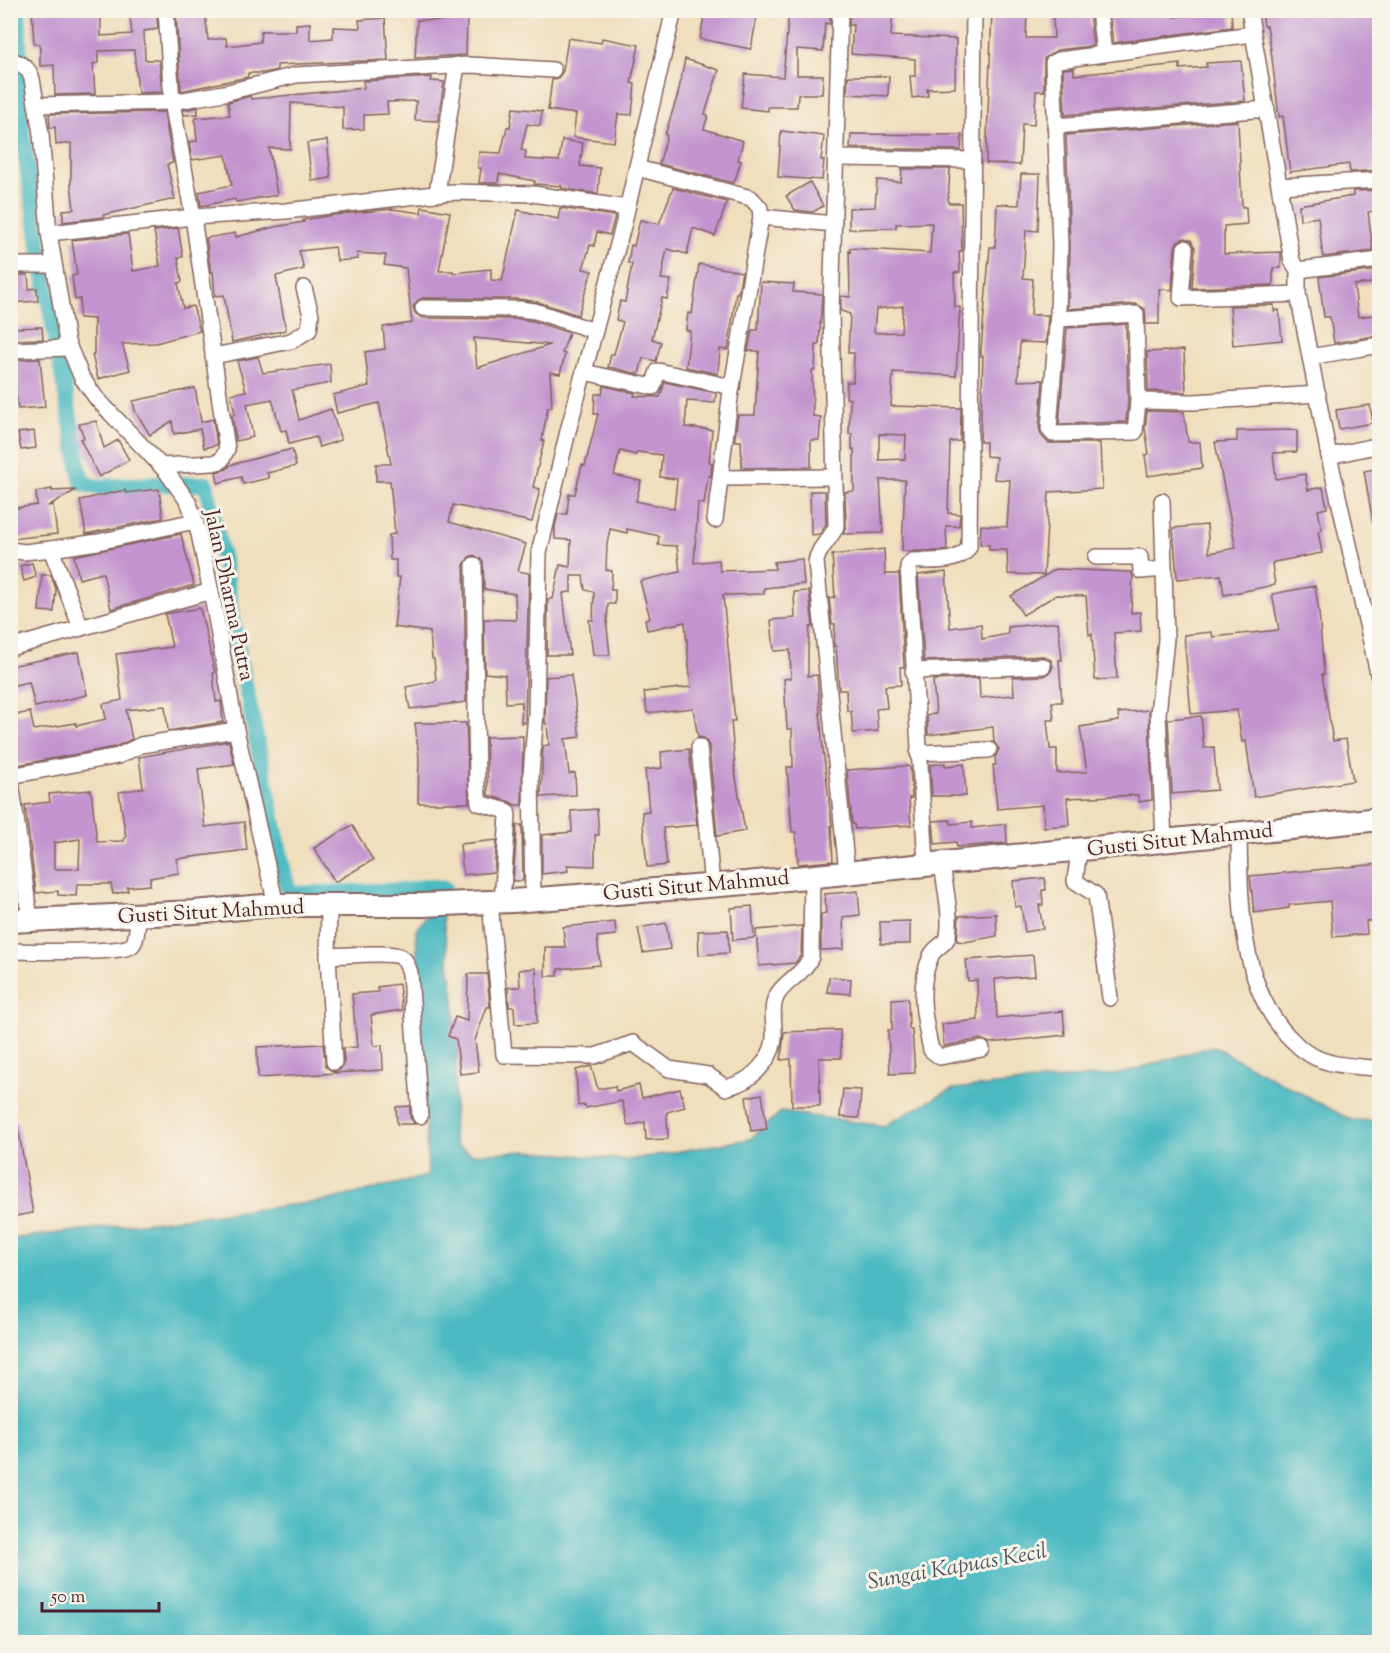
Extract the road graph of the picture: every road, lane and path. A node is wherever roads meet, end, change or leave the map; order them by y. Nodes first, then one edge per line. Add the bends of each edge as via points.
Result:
1 (165, 10) edge
2 (674, 10) edge
3 (840, 10) edge
4 (974, 10) edge
5 (1099, 10) edge
6 (1248, 10) edge
7 (1252, 34) junction
8 (1104, 54) junction
9 (10, 59) edge
10 (457, 65) junction
11 (553, 70) dead end
12 (172, 102) junction
13 (36, 105) junction
14 (1267, 109) junction
15 (1054, 126) junction
16 (836, 158) junction
17 (972, 160) junction
18 (636, 168) junction
19 (1380, 180) edge
20 (1280, 186) junction
21 (437, 193) junction
22 (627, 208) junction
23 (193, 217) junction
24 (761, 217) junction
25 (834, 224) junction
26 (49, 233) junction
27 (1185, 248) dead end
28 (1380, 260) edge
29 (10, 265) edge
30 (54, 265) junction
31 (1298, 270) junction
32 (304, 288) dead end
33 (1289, 295) junction
34 (423, 308) dead end
35 (1058, 319) junction
36 (595, 331) junction
37 (1380, 345) edge
38 (66, 348) junction
39 (10, 350) edge
40 (213, 356) junction
41 (1310, 357) junction
42 (584, 372) junction
43 (732, 387) junction
44 (1318, 394) junction
45 (1138, 401) junction
46 (1380, 445) edge
47 (1329, 456) junction
48 (164, 468) junction
49 (834, 477) junction
50 (721, 478) junction
51 (1162, 501) dead end
52 (715, 520) dead end
53 (195, 521) junction
54 (51, 549) junction
55 (10, 550) edge
56 (1096, 557) dead end
57 (474, 565) dead end
58 (1164, 569) junction
59 (211, 591) junction
60 (81, 628) junction
61 (10, 648) edge
62 (1043, 666) dead end
63 (913, 671) junction
64 (1380, 682) edge
65 (236, 730) junction
66 (699, 747) dead end
67 (989, 750) dead end
68 (918, 753) junction
69 (11, 775) edge
70 (1375, 819) edge
71 (1239, 832) junction
72 (1164, 840) junction
73 (1079, 850) junction
74 (934, 863) junction
75 (847, 873) junction
76 (812, 875) junction
77 (712, 885) junction
78 (533, 899) junction
79 (487, 902) junction
80 (276, 904) junction
81 (328, 906) junction
82 (138, 915) junction
83 (20, 921) edge
84 (10, 951) edge
85 (328, 956) junction
86 (1110, 998) dead end
87 (982, 1049) dead end
88 (334, 1062) dead end
89 (1374, 1068) dead end
90 (420, 1116) dead end

1 - 12 street
2 - 18 street
3 - 16 street
4 - 17 street
5 - 8 street
6 - 7 street
7 - 8 street
7 - 14 street
8 - 15 street via 1053,63
9 - 13 street, Jalan Dharma Putra via 30,72
10 - 11 street
10 - 12 street via 296,75
10 - 21 street
12 - 13 street
12 - 23 street
13 - 26 street, Jalan Dharma Putra
14 - 15 street
14 - 20 street
15 - 35 street via 1060,245
16 - 17 street
16 - 25 street
17 - 63 street via 969,548 961,557 912,561 908,566
18 - 22 street
18 - 24 street via 751,198 760,208
19 - 20 street
20 - 31 street via 1292,261
21 - 22 street via 533,194
21 - 23 street via 286,211
22 - 36 street
23 - 26 street
23 - 40 street
24 - 25 street
24 - 43 street
25 - 49 street
26 - 30 street, Jalan Dharma Putra
27 - 33 street via 1181,298
28 - 31 street
29 - 30 street
30 - 38 street, Jalan Dharma Putra
31 - 33 street
32 - 40 street via 311,315 309,330 291,341
33 - 41 street
34 - 36 street via 527,310
35 - 45 street via 1136,314
35 - 45 street via 1049,429 1052,433 1135,432
36 - 42 street
37 - 41 street
38 - 39 street
38 - 48 street, Jalan Dharma Putra via 97,399
40 - 48 street via 226,431 224,457 213,463
41 - 44 street
42 - 43 street via 653,387 658,371
42 - 78 street via 539,553 531,775
43 - 50 street
44 - 45 street via 1194,402
44 - 47 street
46 - 47 street
47 - 64 street
48 - 53 street, Jalan Dharma Putra via 189,503
49 - 50 street
49 - 75 street via 835,529 819,549 816,562
50 - 52 street
51 - 58 street
53 - 54 street
53 - 59 street, Jalan Dharma Putra
54 - 55 street
54 - 60 street
56 - 58 street via 1140,556 1141,571
57 - 79 street via 479,804 507,811 508,816
58 - 72 street via 1166,639 1158,714
59 - 60 street
59 - 65 street, Jalan Dharma Putra
60 - 61 street
62 - 63 street
63 - 68 street
65 - 69 street via 141,745 118,756
65 - 80 street, Jalan Dharma Putra
66 - 77 street
67 - 68 street
68 - 74 street
69 - 83 street
70 - 71 highway, Gusti Situt Mahmud
71 - 72 highway, Gusti Situt Mahmud
71 - 89 street via 1245,941 1256,979 1275,1019 1310,1055 1331,1063
72 - 73 highway, Gusti Situt Mahmud
73 - 74 highway, Gusti Situt Mahmud
73 - 86 street via 1076,881 1096,895
74 - 75 highway, Gusti Situt Mahmud
74 - 87 street via 948,920 948,937 933,950 921,990 931,1050 940,1058
75 - 76 highway, Gusti Situt Mahmud
76 - 77 highway, Gusti Situt Mahmud
76 - 79 street via 812,957 774,1001 772,1052 743,1081 726,1088 708,1075 669,1069 633,1043 595,1056 504,1055
77 - 78 highway, Gusti Situt Mahmud
78 - 79 highway, Gusti Situt Mahmud
79 - 81 highway, Gusti Situt Mahmud
80 - 81 highway, Gusti Situt Mahmud
80 - 82 highway, Gusti Situt Mahmud
81 - 85 street
82 - 83 highway, Gusti Situt Mahmud
82 - 84 street via 135,941 128,947
85 - 88 street
85 - 90 street via 388,954 400,956 407,963

